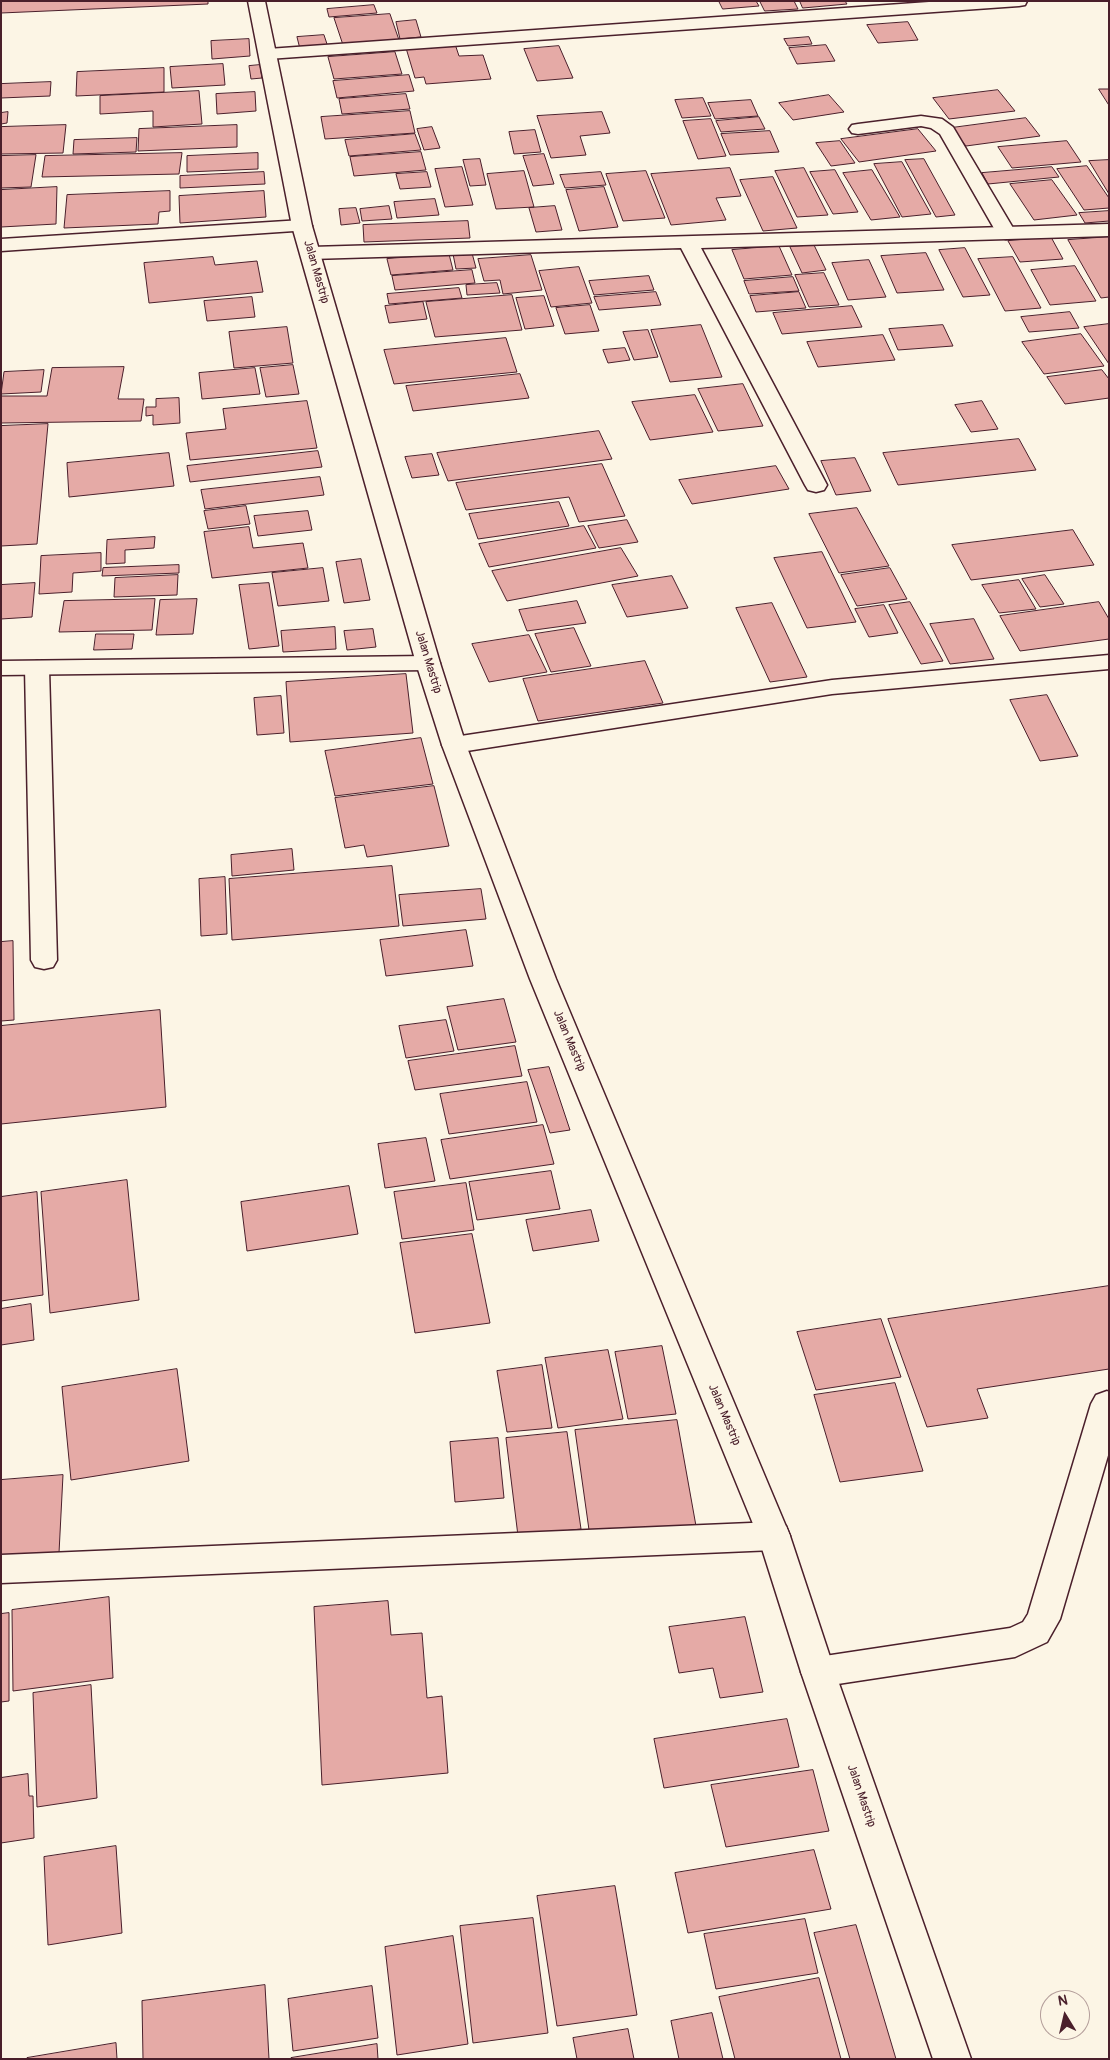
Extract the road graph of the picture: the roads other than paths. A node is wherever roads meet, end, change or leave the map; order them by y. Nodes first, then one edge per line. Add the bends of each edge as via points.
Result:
1 (256, 1) edge
2 (1019, 1) edge
3 (268, 54) junction
4 (858, 129) dead end
5 (302, 226) junction
6 (1109, 230) edge
7 (1006, 233) junction
8 (688, 242) junction
9 (1, 244) edge
10 (311, 253) junction
11 (816, 485) dead end
12 (1109, 662) edge
13 (428, 663) junction
14 (1, 668) edge
15 (37, 668) junction
16 (454, 745) junction
17 (44, 960) dead end
18 (1108, 1404) edge
19 (774, 1536) junction
20 (1, 1569) edge
21 (818, 1672) junction
22 (952, 2059) edge

1 - 3 street, Jalan Mastrip
2 - 3 street
3 - 5 street, Jalan Mastrip
4 - 7 street via 921,121 936,123 947,131
5 - 9 street
5 - 10 street, Jalan Mastrip
6 - 7 street
7 - 8 street
8 - 10 street
8 - 11 street
10 - 13 street, Jalan Mastrip
12 - 16 street via 832,687
13 - 15 street
13 - 16 street, Jalan Mastrip
14 - 15 street
15 - 17 street
16 - 19 street, Jalan Mastrip via 543,979
18 - 21 street via 1043,1618 1034,1632 1015,1642
19 - 20 street
19 - 21 street, Jalan Mastrip
21 - 22 street, Jalan Mastrip

